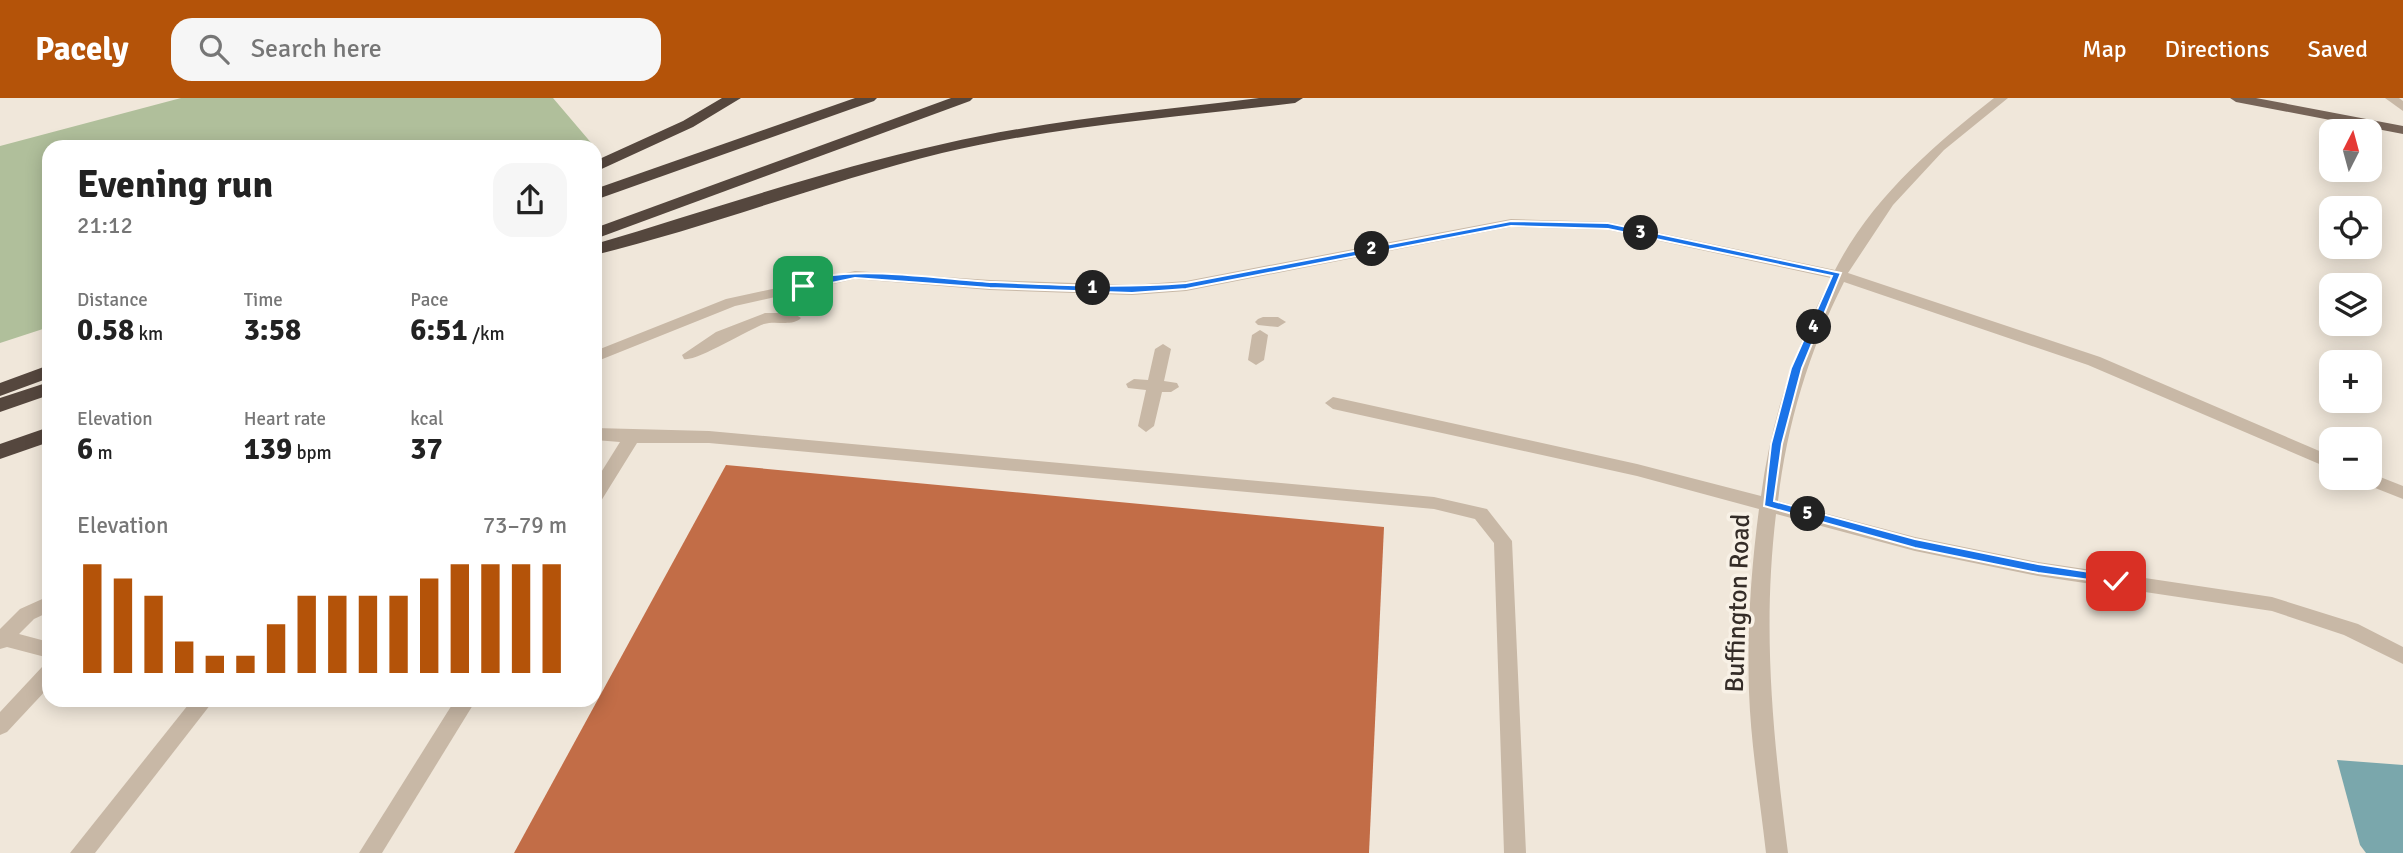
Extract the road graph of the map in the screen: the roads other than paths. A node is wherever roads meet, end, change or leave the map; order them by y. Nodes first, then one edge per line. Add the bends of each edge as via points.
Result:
1 (733, 98) edge
2 (869, 98) edge
3 (965, 98) edge
4 (1295, 98) edge
5 (2002, 98) edge
6 (2236, 98) edge
7 (2391, 98) edge
8 (2403, 107) edge
9 (2403, 130) edge
10 (602, 164) edge
11 (602, 193) edge
12 (602, 231) edge
13 (602, 248) edge
14 (1838, 275) junction
15 (751, 297) junction
16 (765, 318) junction
17 (793, 318) dead end
18 (1267, 326) dead end
19 (705, 346) junction
20 (729, 349) dead end
21 (1163, 349) dead end
22 (602, 354) edge
23 (690, 355) dead end
24 (1256, 360) dead end
25 (42, 374) edge
26 (1134, 384) dead end
27 (1163, 387) junction
28 (0, 390) edge
29 (42, 390) edge
30 (1333, 403) dead end
31 (0, 405) edge
32 (1146, 426) dead end
33 (602, 435) edge
34 (42, 437) edge
35 (632, 437) junction
36 (0, 452) edge
37 (2319, 458) edge
38 (2382, 484) edge
39 (602, 485) edge
40 (2403, 493) edge
41 (1768, 503) junction
42 (42, 606) edge
43 (2, 639) edge
44 (42, 648) edge
45 (2403, 656) edge
46 (42, 681) edge
47 (198, 707) edge
48 (462, 707) edge
49 (0, 726) edge
50 (81, 853) edge
51 (370, 853) edge
52 (1515, 853) edge
53 (1777, 853) edge

1 - 10 highway
2 - 11 highway
3 - 12 highway
4 - 13 highway via 1042,130 944,148
5 - 14 street, Buffington Road via 1941,145 1900,186
6 - 9 main road
7 - 8 street
14 - 15 street via 1608,226 1511,223 1186,286 1132,290 855,275
14 - 37 street via 2094,361
14 - 41 street, Buffington Road via 1796,368 1776,444
15 - 16 street
15 - 22 street
16 - 17 street
16 - 19 street
18 - 24 street
19 - 20 street
19 - 23 street
21 - 27 street
25 - 28 highway
26 - 27 street
27 - 32 street
29 - 31 highway
30 - 41 street
33 - 35 street
34 - 36 highway
35 - 39 street
35 - 52 street via 722,438 1434,503 1481,514 1503,541
38 - 40 street
41 - 45 street via 1915,544 2038,569 2272,604 2351,629
41 - 53 street, Buffington Road via 1761,559 1760,699
42 - 43 street via 27,614
43 - 44 street
46 - 49 street
47 - 50 street
48 - 51 street

